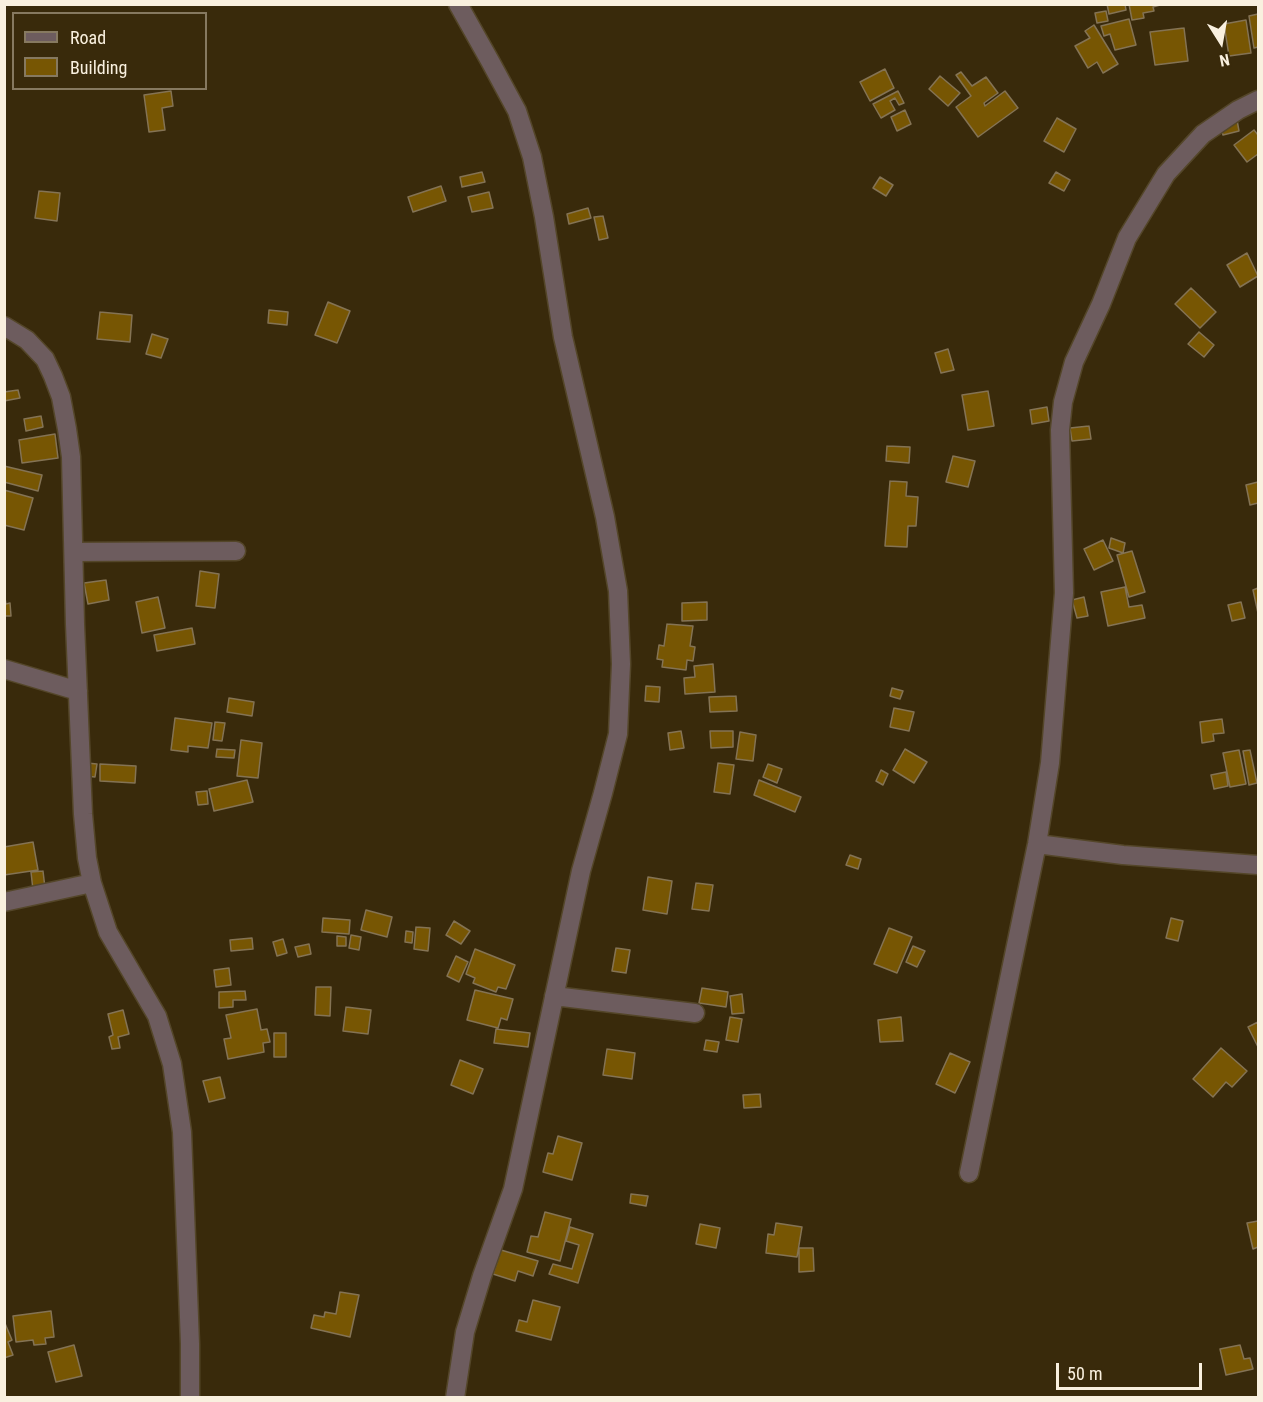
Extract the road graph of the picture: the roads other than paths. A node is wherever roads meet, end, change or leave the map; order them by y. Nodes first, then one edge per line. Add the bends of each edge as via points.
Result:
1 (458, 4) edge
2 (1258, 100) edge
3 (4, 326) edge
4 (236, 551) dead end
5 (74, 552) junction
6 (4, 669) edge
7 (78, 691) junction
8 (1037, 844) junction
9 (1258, 865) edge
10 (92, 884) junction
11 (4, 902) edge
12 (555, 996) junction
13 (695, 1013) dead end
14 (969, 1173) dead end
15 (190, 1398) edge
16 (454, 1398) edge

1 - 12 street via 517,111 532,157 563,337 618,591 618,734 581,871
2 - 8 street via 1203,134 1166,174 1127,238 1074,362 1060,430 1064,593 1050,763
3 - 5 street via 27,340 45,359 61,397 71,457
4 - 5 street
5 - 7 street
6 - 7 street
7 - 10 street via 83,814
8 - 9 street
8 - 14 street
10 - 11 street
10 - 15 street via 108,932 157,1016 172,1064 182,1132
12 - 13 street
12 - 16 street via 513,1189 465,1332

